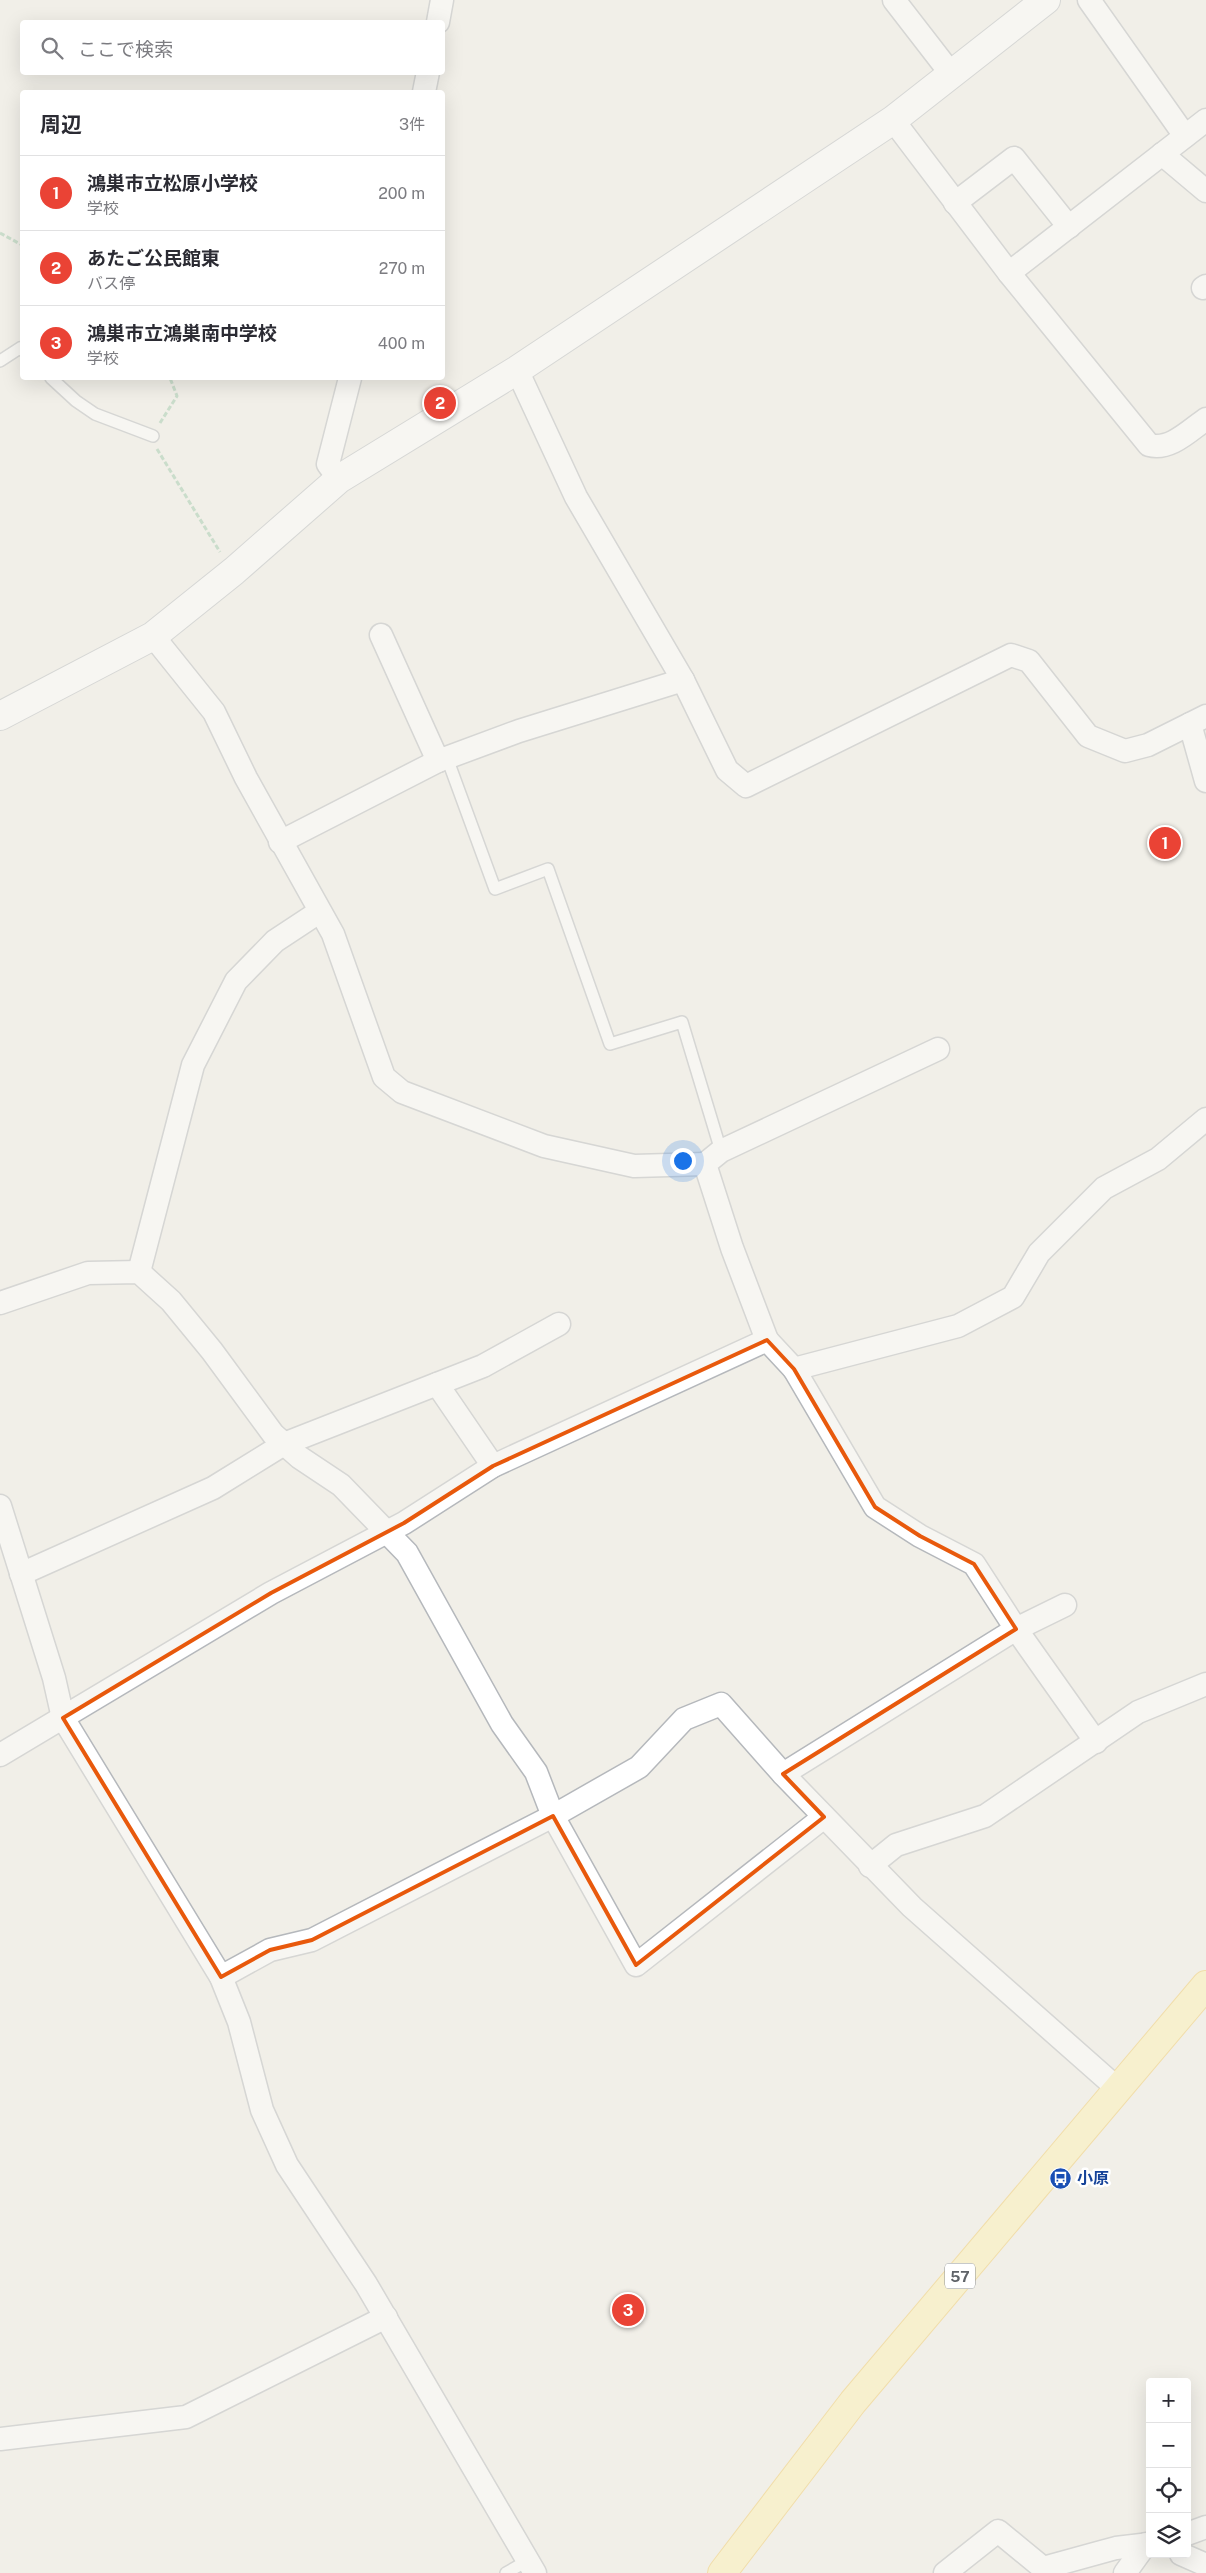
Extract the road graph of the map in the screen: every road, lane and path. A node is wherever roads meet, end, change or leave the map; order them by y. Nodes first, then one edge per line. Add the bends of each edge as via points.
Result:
1 (442, 0) edge
2 (894, 0) edge
3 (1046, 0) edge
4 (1089, 0) edge
5 (438, 20) edge
6 (427, 75) edge
7 (952, 75) junction
8 (424, 90) edge
9 (893, 120) junction
10 (1206, 120) edge
11 (1185, 136) junction
12 (1162, 154) junction
13 (1206, 191) edge
14 (955, 204) junction
15 (1069, 227) junction
16 (0, 234) edge
17 (20, 244) edge
18 (1009, 273) junction
19 (20, 348) edge
20 (0, 361) edge
21 (517, 370) junction
22 (53, 380) edge
23 (171, 380) edge
24 (349, 380) edge
25 (1206, 419) edge
26 (153, 436) junction
27 (339, 479) junction
28 (234, 571) junction
29 (381, 635) dead end
30 (153, 636) junction
31 (683, 680) junction
32 (0, 716) edge
33 (1198, 721) edge
34 (442, 760) junction
35 (1206, 781) edge
36 (280, 842) junction
37 (319, 912) junction
38 (938, 1049) dead end
39 (1206, 1119) edge
40 (713, 1158) junction
41 (139, 1272) junction
42 (0, 1304) edge
43 (559, 1324) dead end
44 (768, 1340) junction
45 (794, 1369) junction
46 (437, 1384) junction
47 (284, 1444) junction
48 (493, 1466) junction
49 (0, 1506) edge
50 (385, 1531) junction
51 (21, 1574) junction
52 (1065, 1604) dead end
53 (1016, 1629) junction
54 (1206, 1684) edge
55 (63, 1718) junction
56 (1096, 1742) junction
57 (0, 1755) edge
58 (783, 1774) junction
59 (553, 1816) junction
60 (824, 1817) junction
61 (870, 1866) junction
62 (221, 1977) junction
63 (1206, 1985) edge
64 (1118, 2090) junction
65 (386, 2317) junction
66 (0, 2439) edge
67 (1206, 2527) edge
68 (1191, 2533) edge
69 (1146, 2544) edge
70 (1146, 2547) edge
71 (1191, 2558) edge
72 (1206, 2565) edge
73 (531, 2567) edge
74 (1066, 2568) edge
75 (506, 2573) edge
76 (722, 2573) edge
77 (944, 2573) edge
78 (1125, 2573) edge

1 - 5 street
2 - 7 street
3 - 7 street
4 - 11 street
6 - 8 street
7 - 9 street
9 - 14 street
9 - 21 street
10 - 11 street
11 - 12 street
12 - 13 street
12 - 15 street
14 - 15 street via 1014,158
14 - 18 street
15 - 18 street
16 - 17 path
18 - 25 street via 1149,445 1168,445
19 - 20 lane
21 - 27 street
21 - 31 street via 576,497
22 - 26 lane via 76,402 95,414
23 - 26 path via 177,396
24 - 27 street via 328,464
26 - 28 path via 184,496
27 - 28 street
28 - 30 street
29 - 34 street
30 - 32 street
30 - 36 street via 214,712
31 - 33 street via 727,770 746,786 1012,655 1029,661 1088,736 1126,750 1148,745
31 - 34 street via 519,731
33 - 35 street
34 - 36 street
34 - 40 lane via 496,889 548,869 610,1044 682,1022
36 - 37 street
37 - 40 street via 333,934 384,1077 402,1092 544,1146 634,1166
37 - 41 street via 275,940 236,981 193,1065
38 - 40 street
39 - 45 street via 1158,1159 1104,1188 1040,1253 1012,1297 958,1326
40 - 44 street via 732,1248
41 - 42 street via 88,1274
41 - 47 street via 171,1301
43 - 46 street via 483,1366
44 - 45 street
44 - 48 street
45 - 53 street via 876,1507 920,1536 974,1564
46 - 47 street
46 - 48 street
47 - 50 street via 341,1485
47 - 51 street via 213,1488
48 - 50 street via 404,1523
49 - 51 street
50 - 55 street via 271,1593
50 - 59 street via 407,1553 498,1716 536,1772
51 - 55 street via 54,1678
52 - 53 street
53 - 56 street
53 - 58 street
54 - 56 street via 1138,1712
55 - 57 street
55 - 62 street
56 - 61 street via 985,1816 896,1845
58 - 59 street via 721,1704 684,1720 638,1767
58 - 60 street
59 - 60 street via 636,1965
59 - 62 street via 312,1940 270,1950
60 - 61 street
61 - 64 street
62 - 65 street via 239,2022 262,2110 287,2165
63 - 64 main road, 57
64 - 76 main road, 57 via 853,2402
65 - 66 street via 186,2417
65 - 73 street
67 - 68 street
69 - 74 street via 1116,2548
70 - 78 street
71 - 72 street
73 - 75 lane
74 - 77 street via 1043,2568 998,2531

